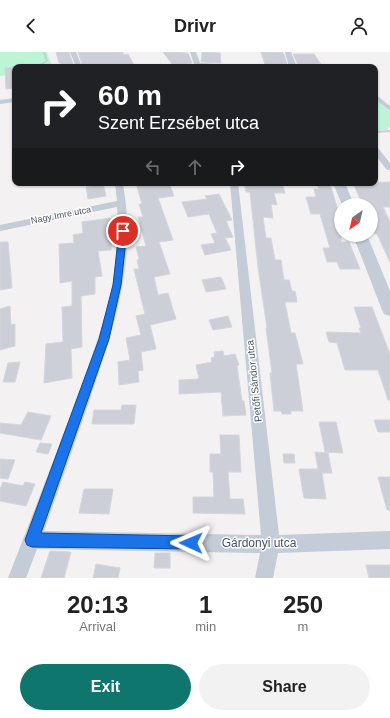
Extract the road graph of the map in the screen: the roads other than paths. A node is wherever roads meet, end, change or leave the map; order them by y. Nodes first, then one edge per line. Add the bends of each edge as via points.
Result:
1 (44, 52) edge
2 (73, 52) edge
3 (193, 52) edge
4 (288, 52) edge
5 (42, 64) edge
6 (78, 64) edge
7 (198, 64) edge
8 (293, 64) edge
9 (378, 99) edge
10 (12, 100) edge
11 (0, 102) edge
12 (390, 109) edge
13 (390, 131) edge
14 (378, 132) edge
15 (378, 155) edge
16 (390, 168) edge
17 (119, 186) edge
18 (234, 186) edge
19 (340, 186) edge
20 (345, 198) edge
21 (122, 203) junction
22 (0, 228) edge
23 (363, 242) edge
24 (390, 310) edge
25 (32, 540) junction
26 (390, 540) edge
27 (271, 544) junction
28 (17, 578) edge
29 (264, 578) edge

1 - 5 lane via 47,61
2 - 6 street
3 - 7 street
4 - 8 street
9 - 12 street
10 - 11 street
13 - 14 lane
15 - 16 street
17 - 21 street
18 - 27 street, Petőfi Sándor utca
19 - 20 street
21 - 22 street, Nagy Imre utca
21 - 25 street via 123,242 117,285 104,339
23 - 24 street
25 - 27 street, Gárdonyi utca
25 - 28 street
26 - 27 street, Gárdonyi utca
27 - 29 street, Petőfi Sándor utca

